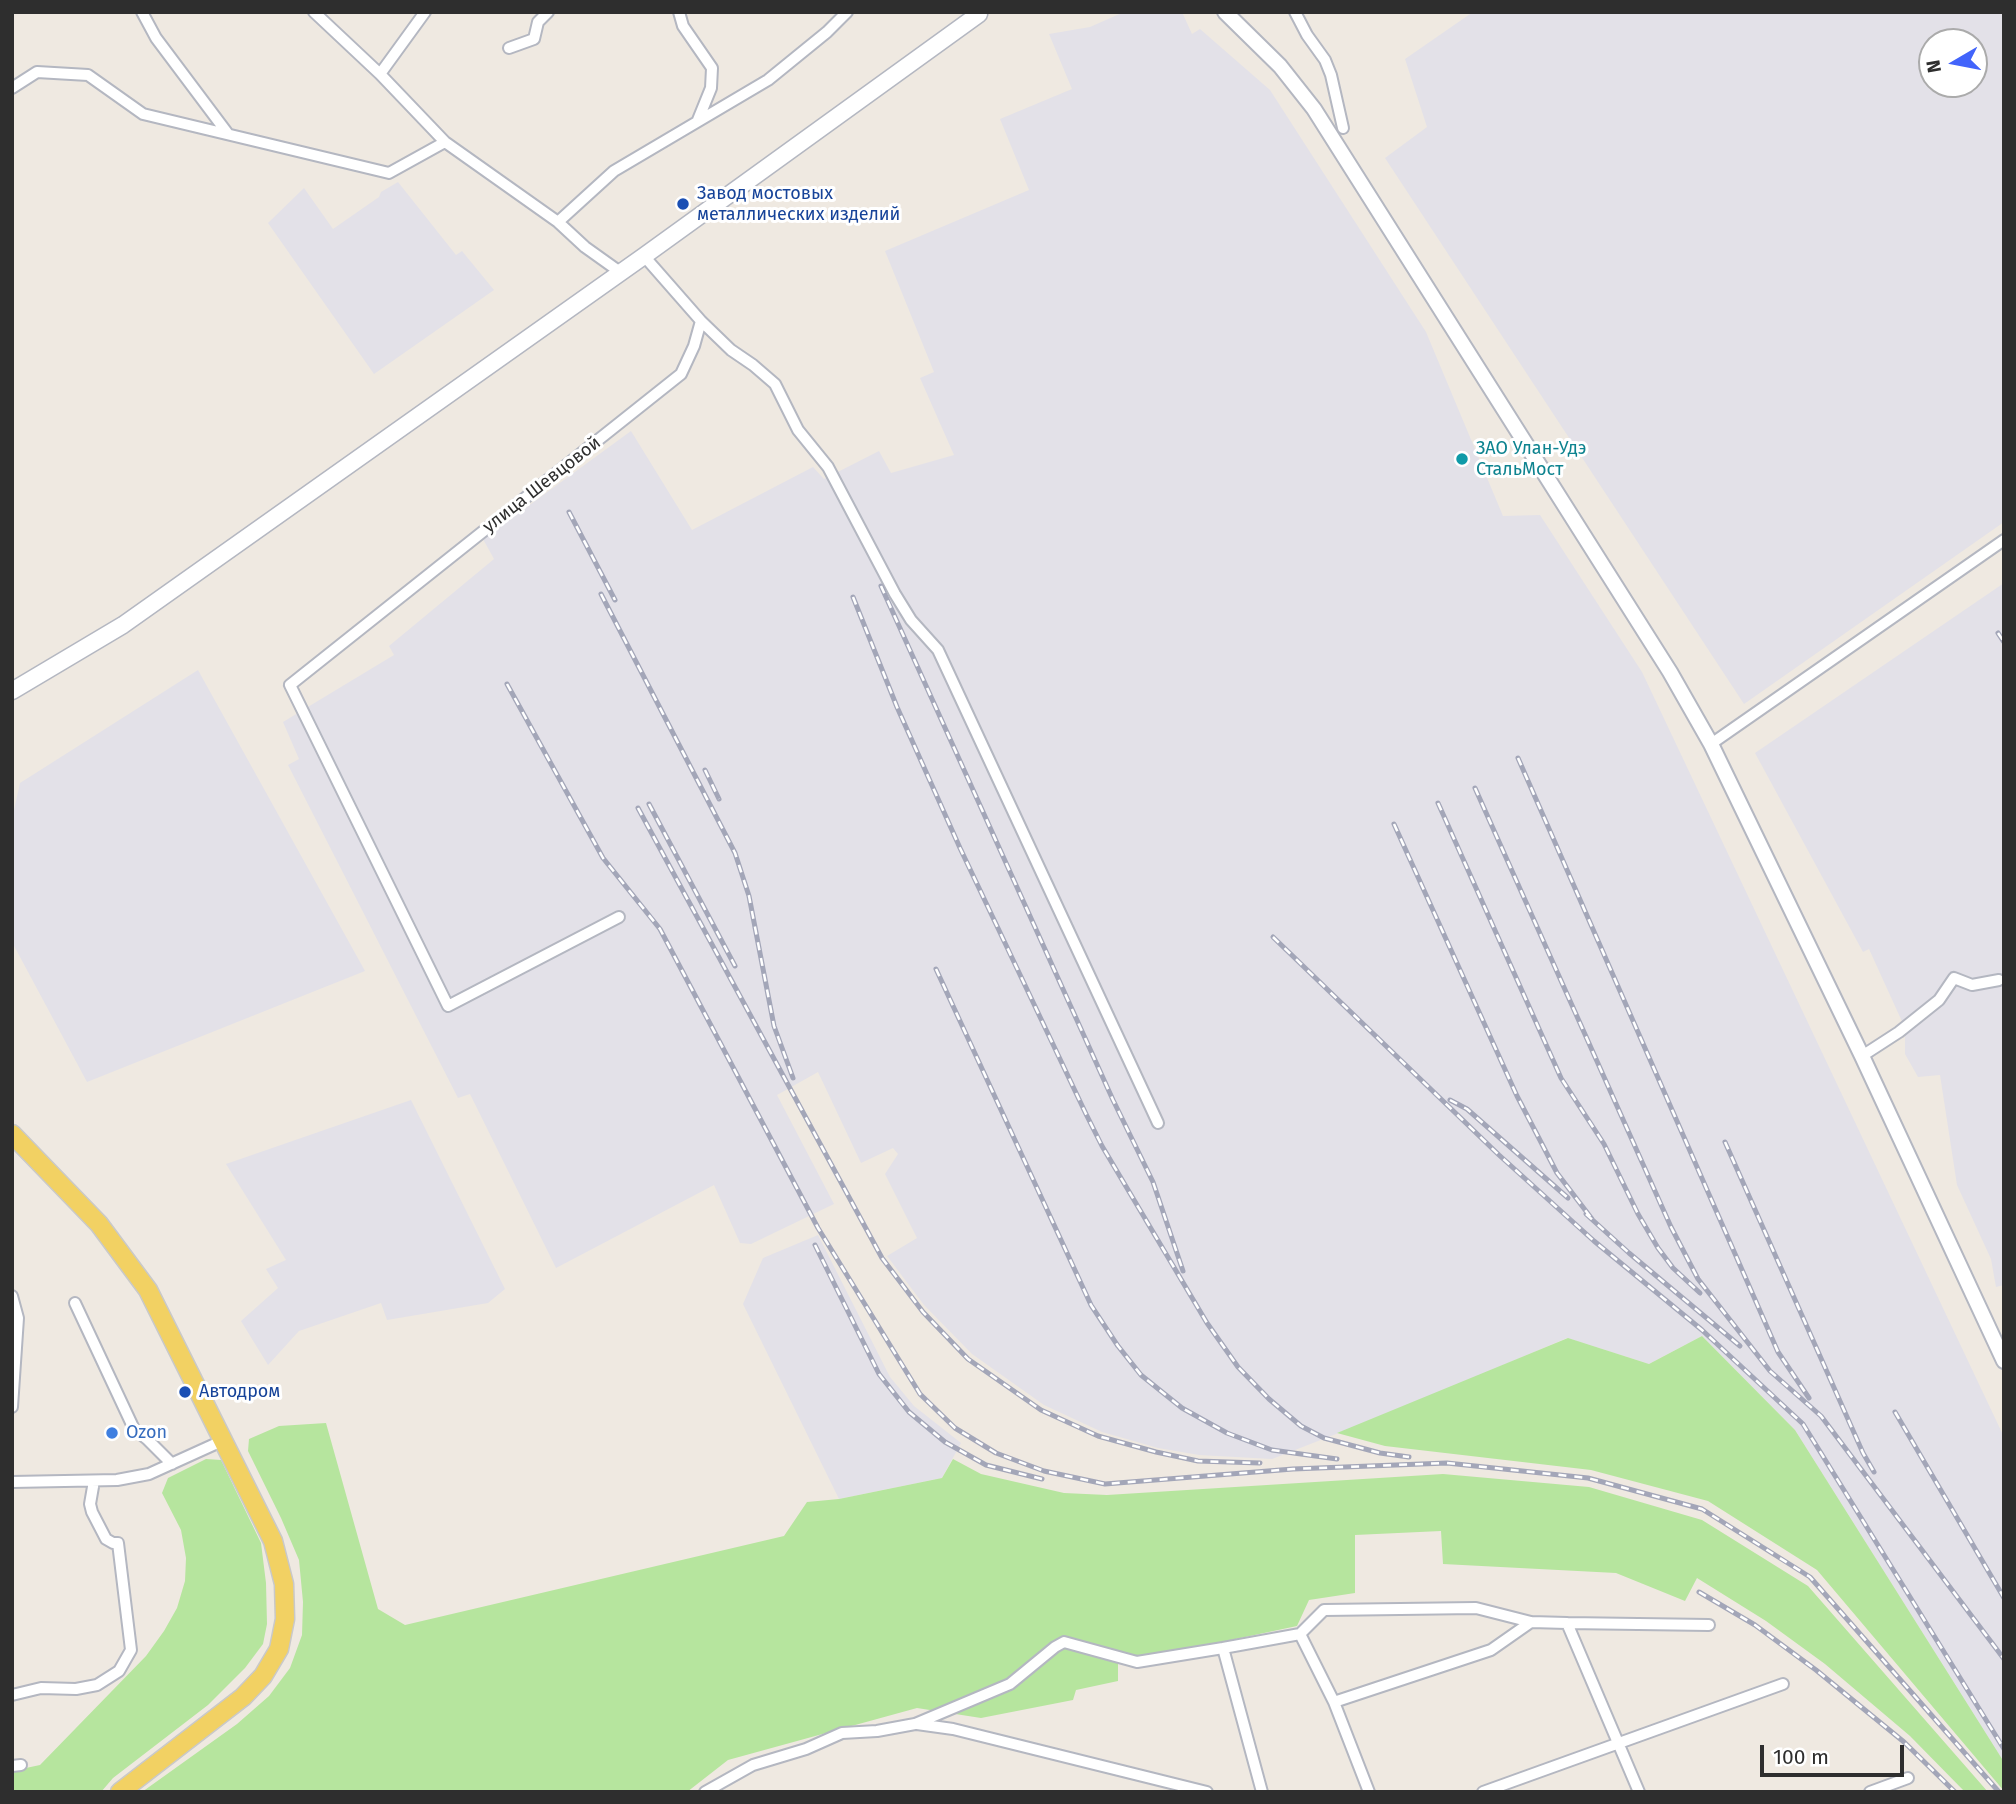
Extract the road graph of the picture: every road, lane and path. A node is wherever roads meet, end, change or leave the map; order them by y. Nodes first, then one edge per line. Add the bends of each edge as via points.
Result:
1 (142, 12) edge
2 (314, 12) edge
3 (425, 12) edge
4 (548, 12) edge
5 (679, 12) edge
6 (847, 12) edge
7 (1225, 12) edge
8 (1294, 12) edge
9 (980, 13) edge
10 (509, 48) dead end
11 (380, 74) junction
12 (12, 88) edge
13 (698, 120) junction
14 (1343, 128) dead end
15 (228, 134) junction
16 (445, 142) junction
17 (558, 222) junction
18 (644, 256) junction
19 (620, 272) junction
20 (701, 321) junction
21 (2004, 540) edge
22 (12, 691) edge
23 (1711, 744) junction
24 (620, 917) dead end
25 (1999, 980) dead end
26 (1862, 1056) junction
27 (1158, 1123) dead end
28 (12, 1134) edge
29 (12, 1296) edge
30 (75, 1303) dead end
31 (2004, 1361) edge
32 (12, 1407) edge
33 (224, 1440) junction
34 (172, 1464) junction
35 (94, 1480) junction
36 (12, 1482) edge
37 (1531, 1622) junction
38 (1567, 1623) junction
39 (1709, 1625) dead end
40 (1300, 1634) junction
41 (1223, 1647) junction
42 (1783, 1684) dead end
43 (12, 1695) edge
44 (1334, 1702) junction
45 (915, 1724) junction
46 (1618, 1742) junction
47 (1908, 1778) dead end
48 (707, 1791) edge
49 (120, 1792) edge
50 (725, 1792) edge
51 (1208, 1792) edge
52 (1262, 1792) edge
53 (1369, 1792) edge
54 (1483, 1792) edge
55 (1639, 1792) edge
56 (1870, 1792) edge

1 - 15 street via 156,38
2 - 11 street
3 - 11 street
4 - 10 street via 538,22 534,39
5 - 13 street via 683,26 712,68 711,88
6 - 13 street via 768,80
7 - 23 street via 1280,66 1314,109 1663,660
8 - 14 street via 1325,60
9 - 18 main road
11 - 16 street
12 - 15 street via 37,72 88,75 144,114
13 - 17 street via 614,171
15 - 16 street via 389,173
16 - 17 street
17 - 19 street
18 - 19 main road
18 - 20 street
19 - 22 main road via 123,625
20 - 24 street, улица Шевцовой via 681,374 290,685 448,1006
20 - 27 street via 775,384 798,430 828,467 895,594 938,650
21 - 23 street
23 - 26 street
25 - 26 street via 1972,985 1954,978 1938,1000
26 - 31 street
28 - 33 main road via 99,1224 148,1290
29 - 32 street via 18,1318
30 - 34 street via 134,1429
33 - 34 street
33 - 49 main road via 273,1541 284,1584 285,1619 279,1649 243,1697
34 - 35 street via 149,1474
35 - 36 street
35 - 43 street via 90,1507 106,1539 118,1543 131,1650 120,1671 97,1685 41,1688
37 - 38 street
37 - 40 street via 1476,1608 1324,1610
37 - 44 street via 1491,1650
38 - 39 street
38 - 46 street
40 - 41 street
40 - 44 street
41 - 45 street via 1137,1662 1064,1642 1010,1684
41 - 52 street
42 - 46 street
44 - 53 street
45 - 48 street via 842,1733 752,1765
45 - 51 street via 953,1729
46 - 54 street
46 - 55 street
47 - 56 street
48 - 50 street

